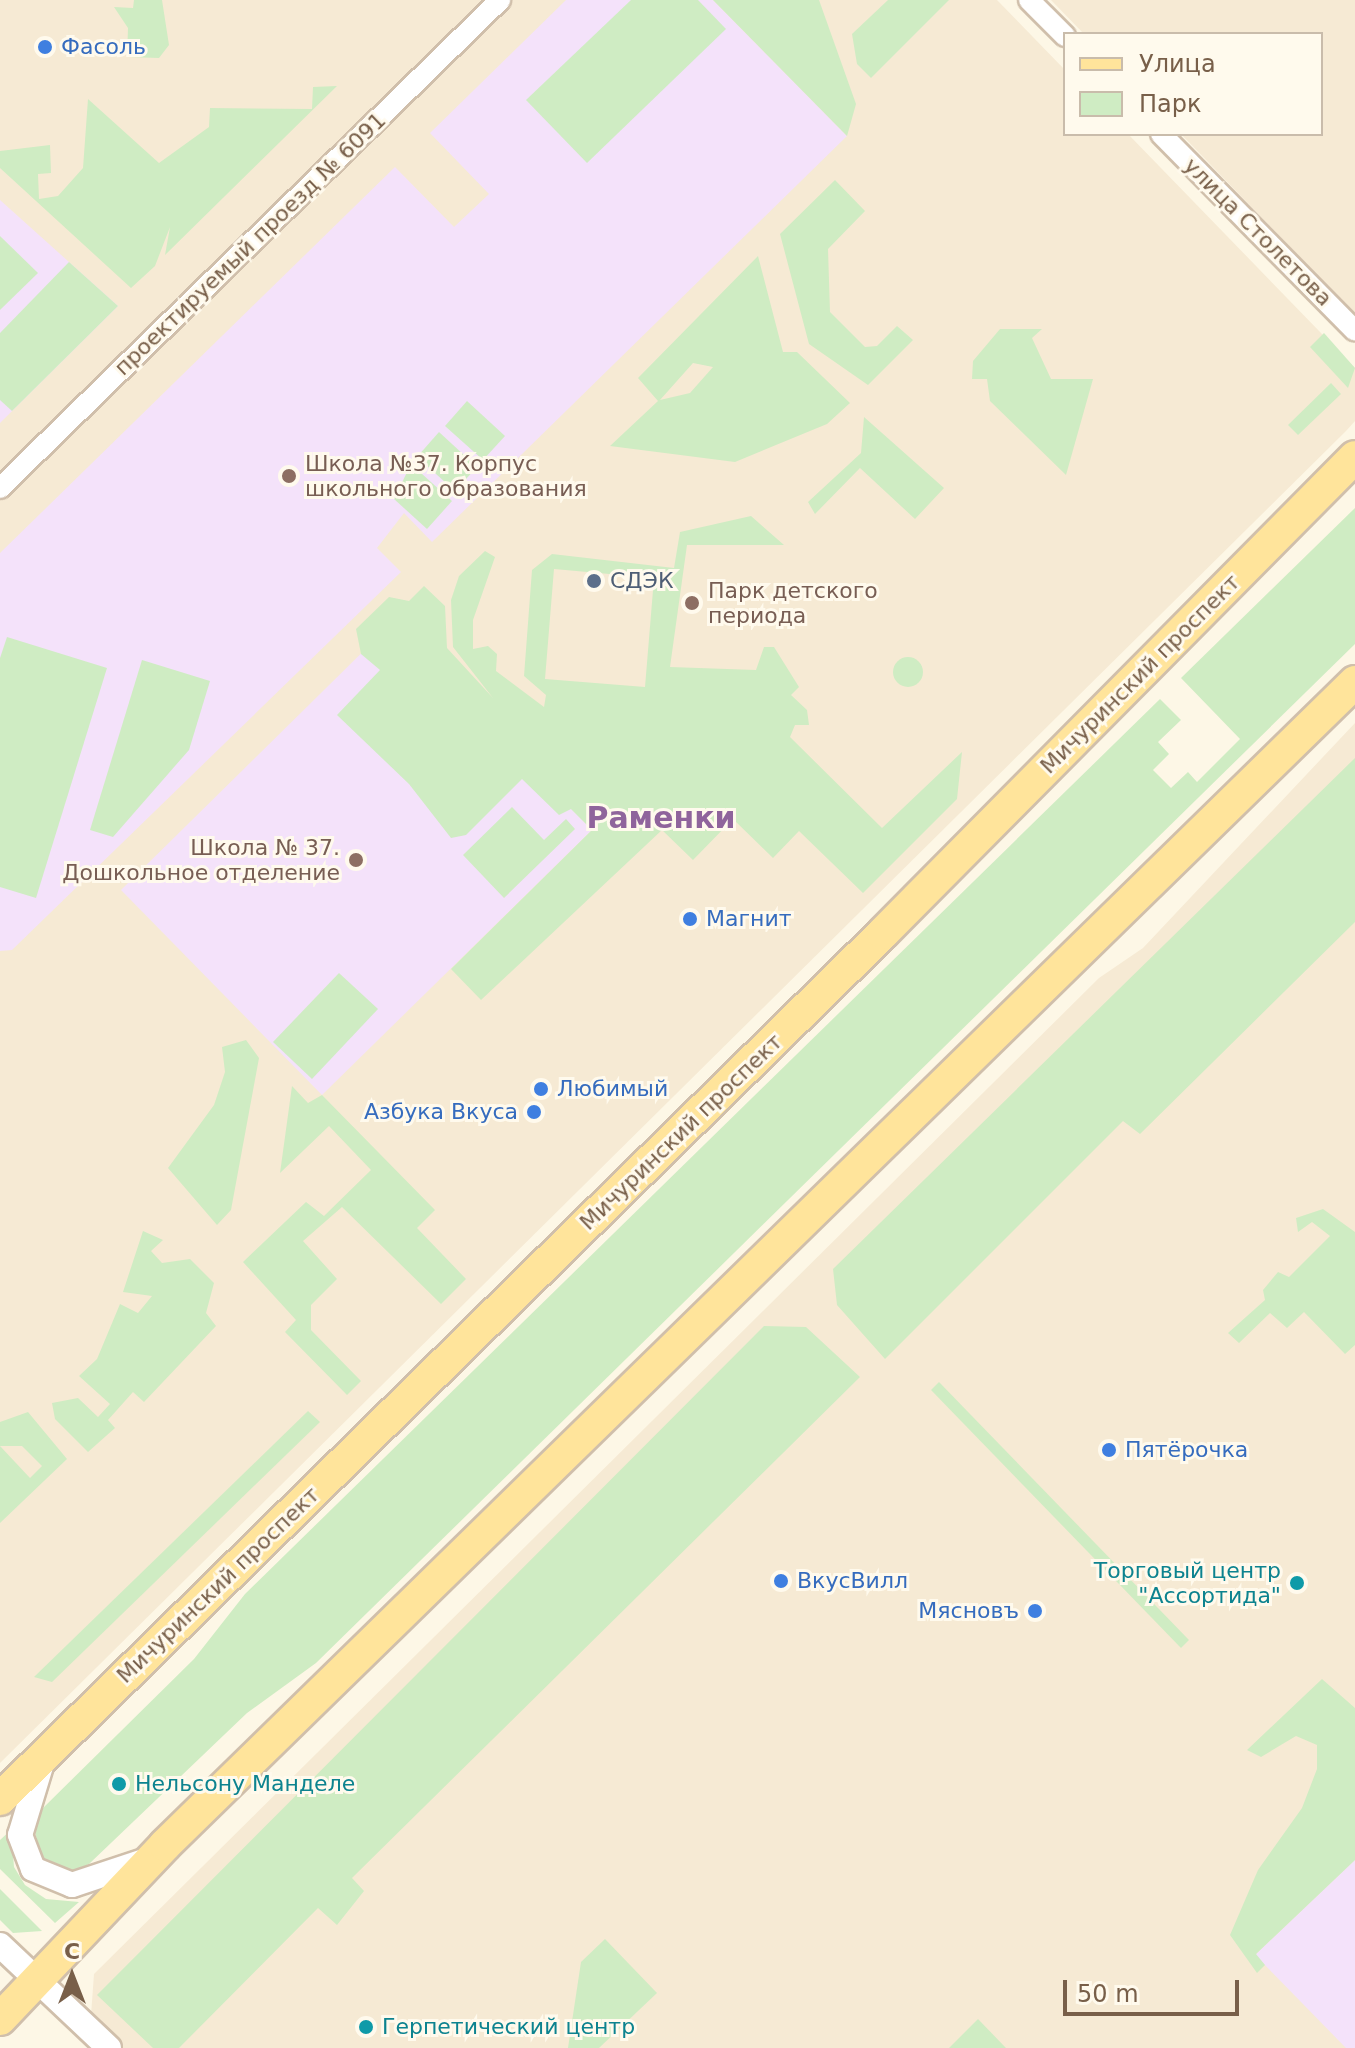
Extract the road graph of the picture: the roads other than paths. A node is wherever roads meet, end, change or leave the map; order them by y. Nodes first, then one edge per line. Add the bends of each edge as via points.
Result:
1 (500, 0) edge
2 (1029, 0) edge
3 (1063, 34) edge
4 (1163, 136) edge
5 (1355, 331) edge
6 (1355, 457) edge
7 (0, 488) edge
8 (1355, 682) edge
9 (53, 1747) junction
10 (0, 1799) edge
11 (165, 1845) junction
12 (0, 1945) edge
13 (37, 1982) junction
14 (0, 2019) edge
15 (109, 2048) edge

1 - 7 street, проектируемый проезд № 6091
2 - 3 street
4 - 5 street, улица Столетова
6 - 9 main road, Мичуринский проспект via 873,944
8 - 11 main road
9 - 10 main road, Мичуринский проспект
9 - 11 street via 22,1814 23,1855 33,1869 61,1884 107,1879
11 - 13 main road
12 - 13 street
13 - 14 main road
13 - 15 street

